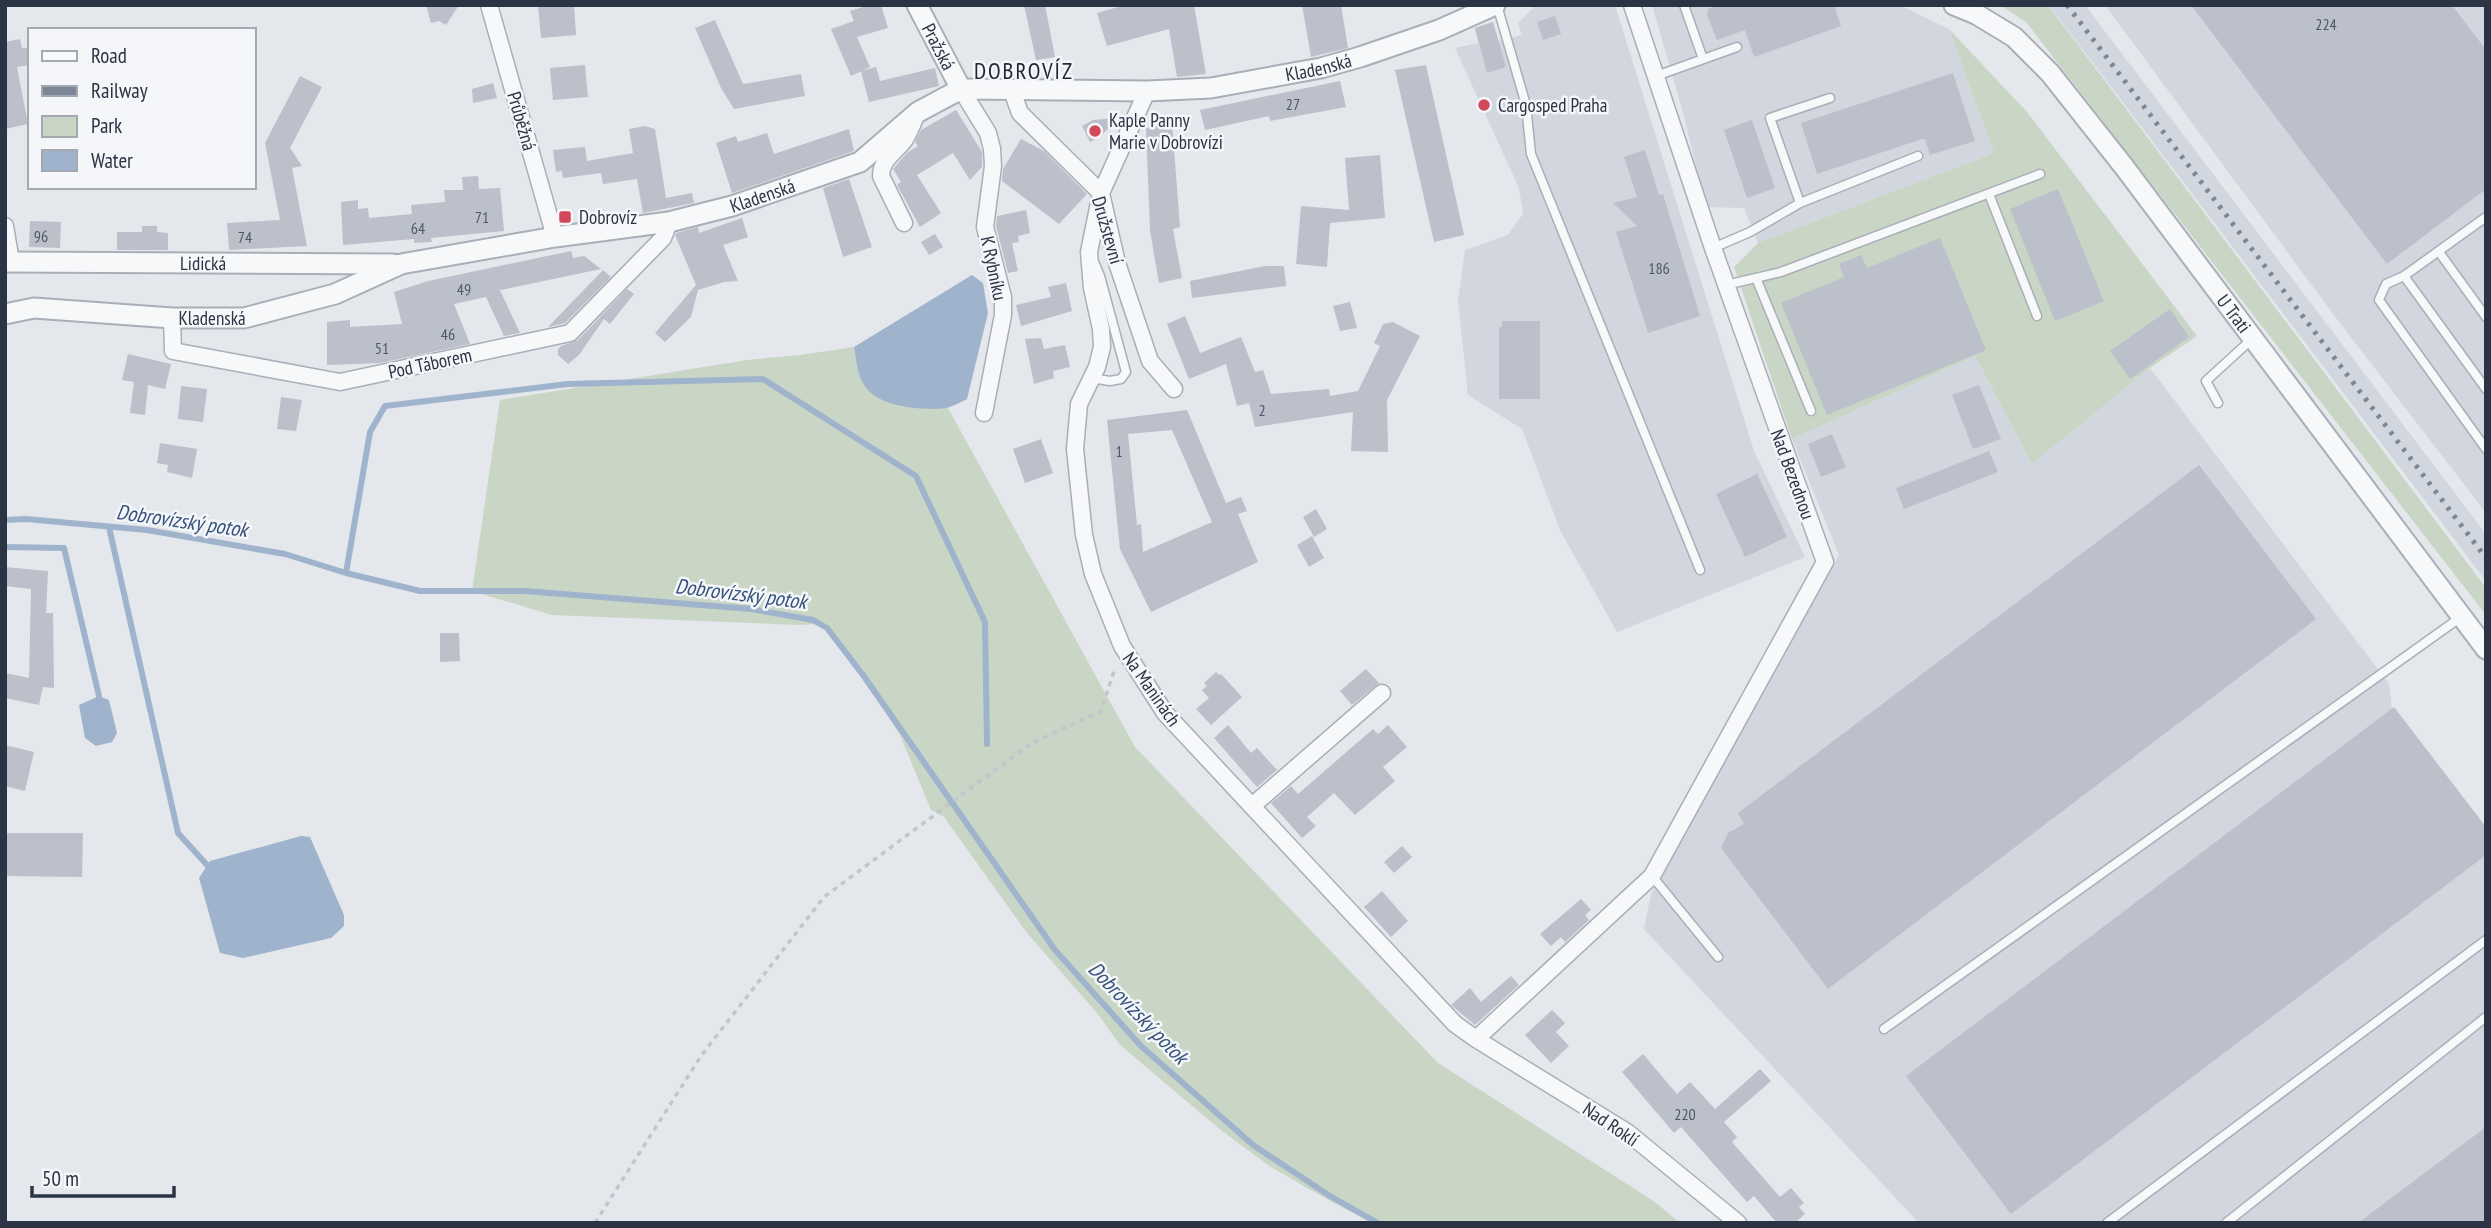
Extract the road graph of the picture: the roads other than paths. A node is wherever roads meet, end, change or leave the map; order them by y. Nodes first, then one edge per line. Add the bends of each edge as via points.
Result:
1 (489, 5) edge
2 (917, 5) edge
3 (1496, 5) edge
4 (1632, 5) edge
5 (1684, 5) edge
6 (1954, 5) edge
7 (1737, 47) dead end
8 (1703, 59) junction
9 (1656, 76) junction
10 (961, 89) junction
11 (1012, 91) junction
12 (1147, 91) junction
13 (1830, 98) dead end
14 (918, 112) junction
15 (1918, 156) dead end
16 (2040, 174) dead end
17 (1101, 193) junction
18 (1989, 194) junction
19 (1800, 203) junction
20 (2486, 217) edge
21 (669, 222) junction
22 (904, 223) dead end
23 (5, 226) edge
24 (555, 237) junction
25 (1713, 247) junction
26 (1089, 251) junction
27 (2439, 252) junction
28 (8, 262) edge
29 (401, 264) junction
30 (2404, 276) junction
31 (1756, 278) junction
32 (1726, 285) junction
33 (5, 314) edge
34 (2037, 316) dead end
35 (2486, 317) edge
36 (172, 318) junction
37 (2252, 339) junction
38 (1091, 379) junction
39 (1174, 389) dead end
40 (2486, 389) edge
41 (2218, 403) dead end
42 (1811, 411) dead end
43 (984, 413) dead end
44 (2486, 449) edge
45 (1700, 570) dead end
46 (2461, 617) junction
47 (2486, 649) edge
48 (1381, 694) dead end
49 (1252, 806) junction
50 (1652, 876) junction
51 (2486, 940) edge
52 (1718, 957) dead end
53 (2486, 1017) edge
54 (1884, 1028) dead end
55 (1476, 1039) junction
56 (1738, 1223) edge
57 (2107, 1223) edge
58 (2226, 1223) edge

1 - 24 street, Průběžná
2 - 10 street, Pražská
3 - 12 street, Kladenská via 1440,30 1321,68 1211,89
3 - 45 lane via 1526,105 1531,154
4 - 9 street, Nad Bezednou
5 - 8 lane
6 - 37 street, U Trati via 2014,37 2050,73
7 - 8 lane
8 - 9 lane
9 - 25 street, Nad Bezednou
10 - 11 street, Kladenská
10 - 14 street, Kladenská
10 - 43 street, K Rybníku via 988,132 992,149 985,227 1003,298
11 - 12 street, Kladenská
11 - 17 street, Družstevní via 1020,113
12 - 17 street, Na Maninách
13 - 19 lane via 1770,118
14 - 21 street, Kladenská via 860,162 732,206
14 - 22 street via 904,141 881,168
15 - 19 lane
16 - 18 lane
17 - 26 street, Na Maninách
17 - 39 street, Družstevní via 1117,263 1150,361
18 - 31 lane
18 - 34 lane
19 - 25 lane
20 - 27 lane
21 - 24 street, Kladenská
21 - 36 street, Pod Táborem via 663,238 570,333 340,382 173,351
23 - 28 street
24 - 29 street, Kladenská
25 - 32 street, Nad Bezednou
26 - 38 street, Na Maninách via 1102,347
26 - 38 lane via 1126,372 1110,382
27 - 30 lane
27 - 35 lane
28 - 29 street, Lidická
29 - 36 street, Kladenská via 335,294 244,318
30 - 40 lane
30 - 44 lane via 2386,284 2379,300
31 - 32 lane
31 - 42 lane
32 - 50 street, Nad Bezednou via 1825,562
33 - 36 street, Kladenská via 34,307
37 - 41 lane via 2206,381
37 - 46 street, U Trati
38 - 49 street, Na Maninách via 1079,404 1074,450 1093,574 1122,646 1165,713
46 - 47 street, U Trati
46 - 54 lane
48 - 49 street
49 - 55 street, Na Maninách via 1455,1024
50 - 52 lane
50 - 55 street, Nad Bezednou
51 - 57 lane
53 - 58 lane
55 - 56 street, Nad Roklí via 1627,1132

